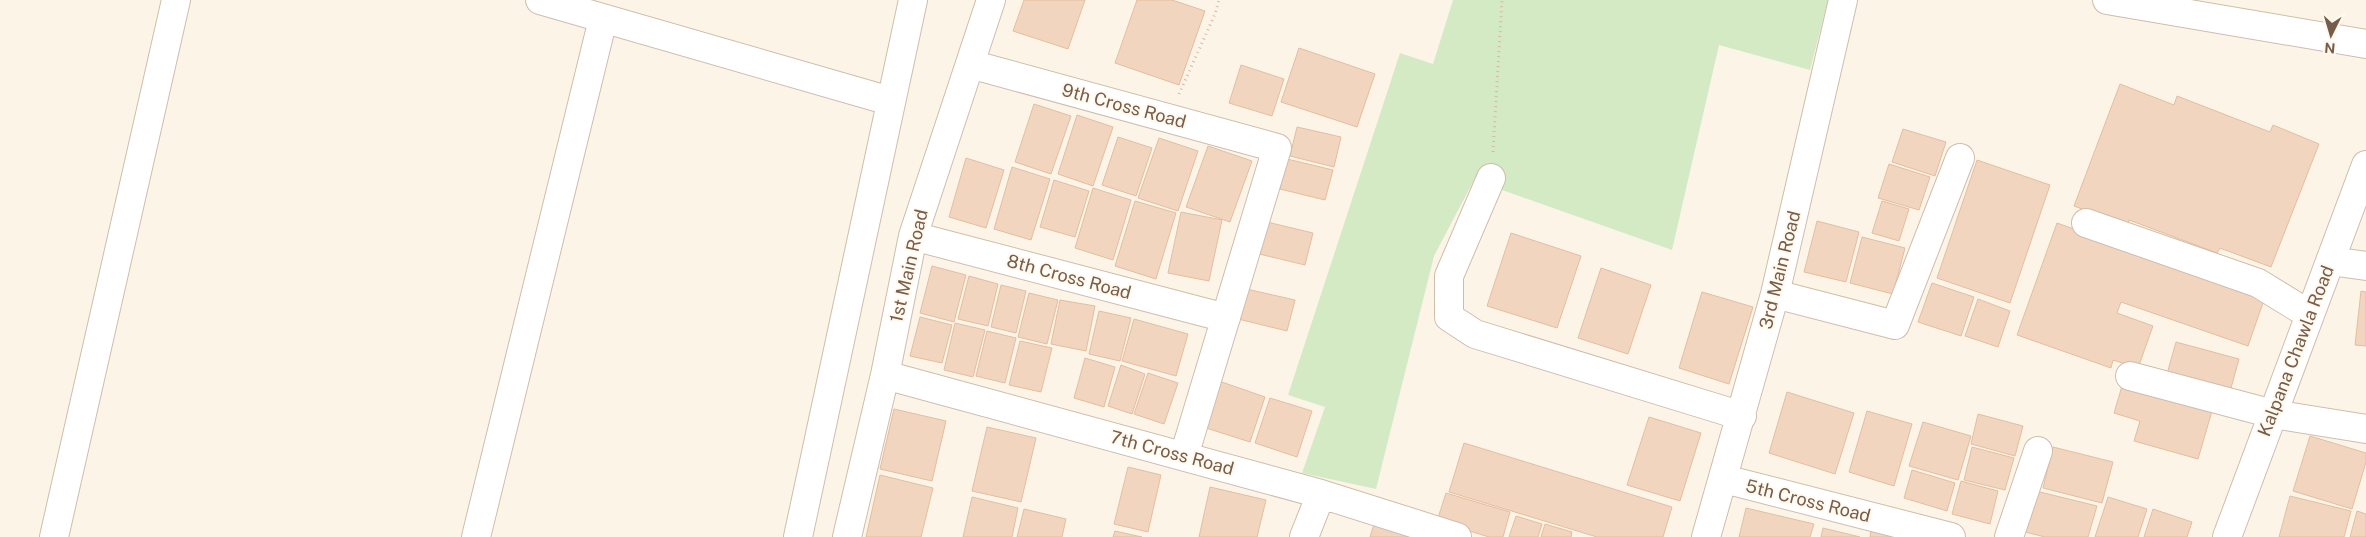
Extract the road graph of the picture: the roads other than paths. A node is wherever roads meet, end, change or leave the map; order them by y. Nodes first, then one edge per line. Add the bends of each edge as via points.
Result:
1 (176, 0) edge
2 (540, 0) edge
3 (913, 0) edge
4 (991, 0) edge
5 (1843, 0) edge
6 (2107, 0) edge
7 (603, 19) junction
8 (2366, 44) edge
9 (970, 64) junction
10 (890, 101) junction
11 (1960, 158) dead end
12 (2366, 165) edge
13 (1491, 178) road end
14 (2086, 223) dead end
15 (913, 236) junction
16 (2330, 261) junction
17 (2366, 266) edge
18 (1775, 294) junction
19 (2310, 315) junction
20 (1226, 318) junction
21 (885, 375) junction
22 (2130, 376) dead end
23 (2273, 414) junction
24 (1742, 416) junction
25 (2366, 429) edge
26 (2038, 452) dead end
27 (1184, 456) junction
28 (1724, 479) junction
29 (1321, 494) junction
30 (54, 537) edge
31 (476, 537) edge
32 (798, 537) edge
33 (847, 537) edge
34 (1304, 537) edge
35 (1457, 537) edge
36 (1706, 537) edge
37 (1951, 537) edge
38 (2009, 537) edge
39 (2227, 537) edge

1 - 30 street
2 - 7 street
3 - 10 street
4 - 9 street, 1st Main Road
5 - 18 street, 3rd Main Road
6 - 8 street
7 - 10 street
7 - 31 street
9 - 15 street, 1st Main Road
9 - 20 street, 9th Cross Road via 1277,148
10 - 32 street
11 - 18 street via 1895,325
12 - 16 street, Kalpana Chawla Road
13 - 24 street via 1449,276 1449,317 1475,334
14 - 19 street via 2258,283
15 - 20 street, 8th Cross Road
15 - 21 street, 1st Main Road
16 - 17 street
16 - 19 street, Kalpana Chawla Road
18 - 24 street, 3rd Main Road
19 - 23 street, Kalpana Chawla Road
20 - 27 street
21 - 27 street, 7th Cross Road
21 - 33 street, 1st Main Road
22 - 23 street
23 - 25 street
23 - 39 street, Kalpana Chawla Road
24 - 28 street, 3rd Main Road
26 - 38 street
27 - 29 street, 7th Cross Road
28 - 36 street, 3rd Main Road
28 - 37 street, 5th Cross Road
29 - 34 street
29 - 35 street, 7th Cross Road

